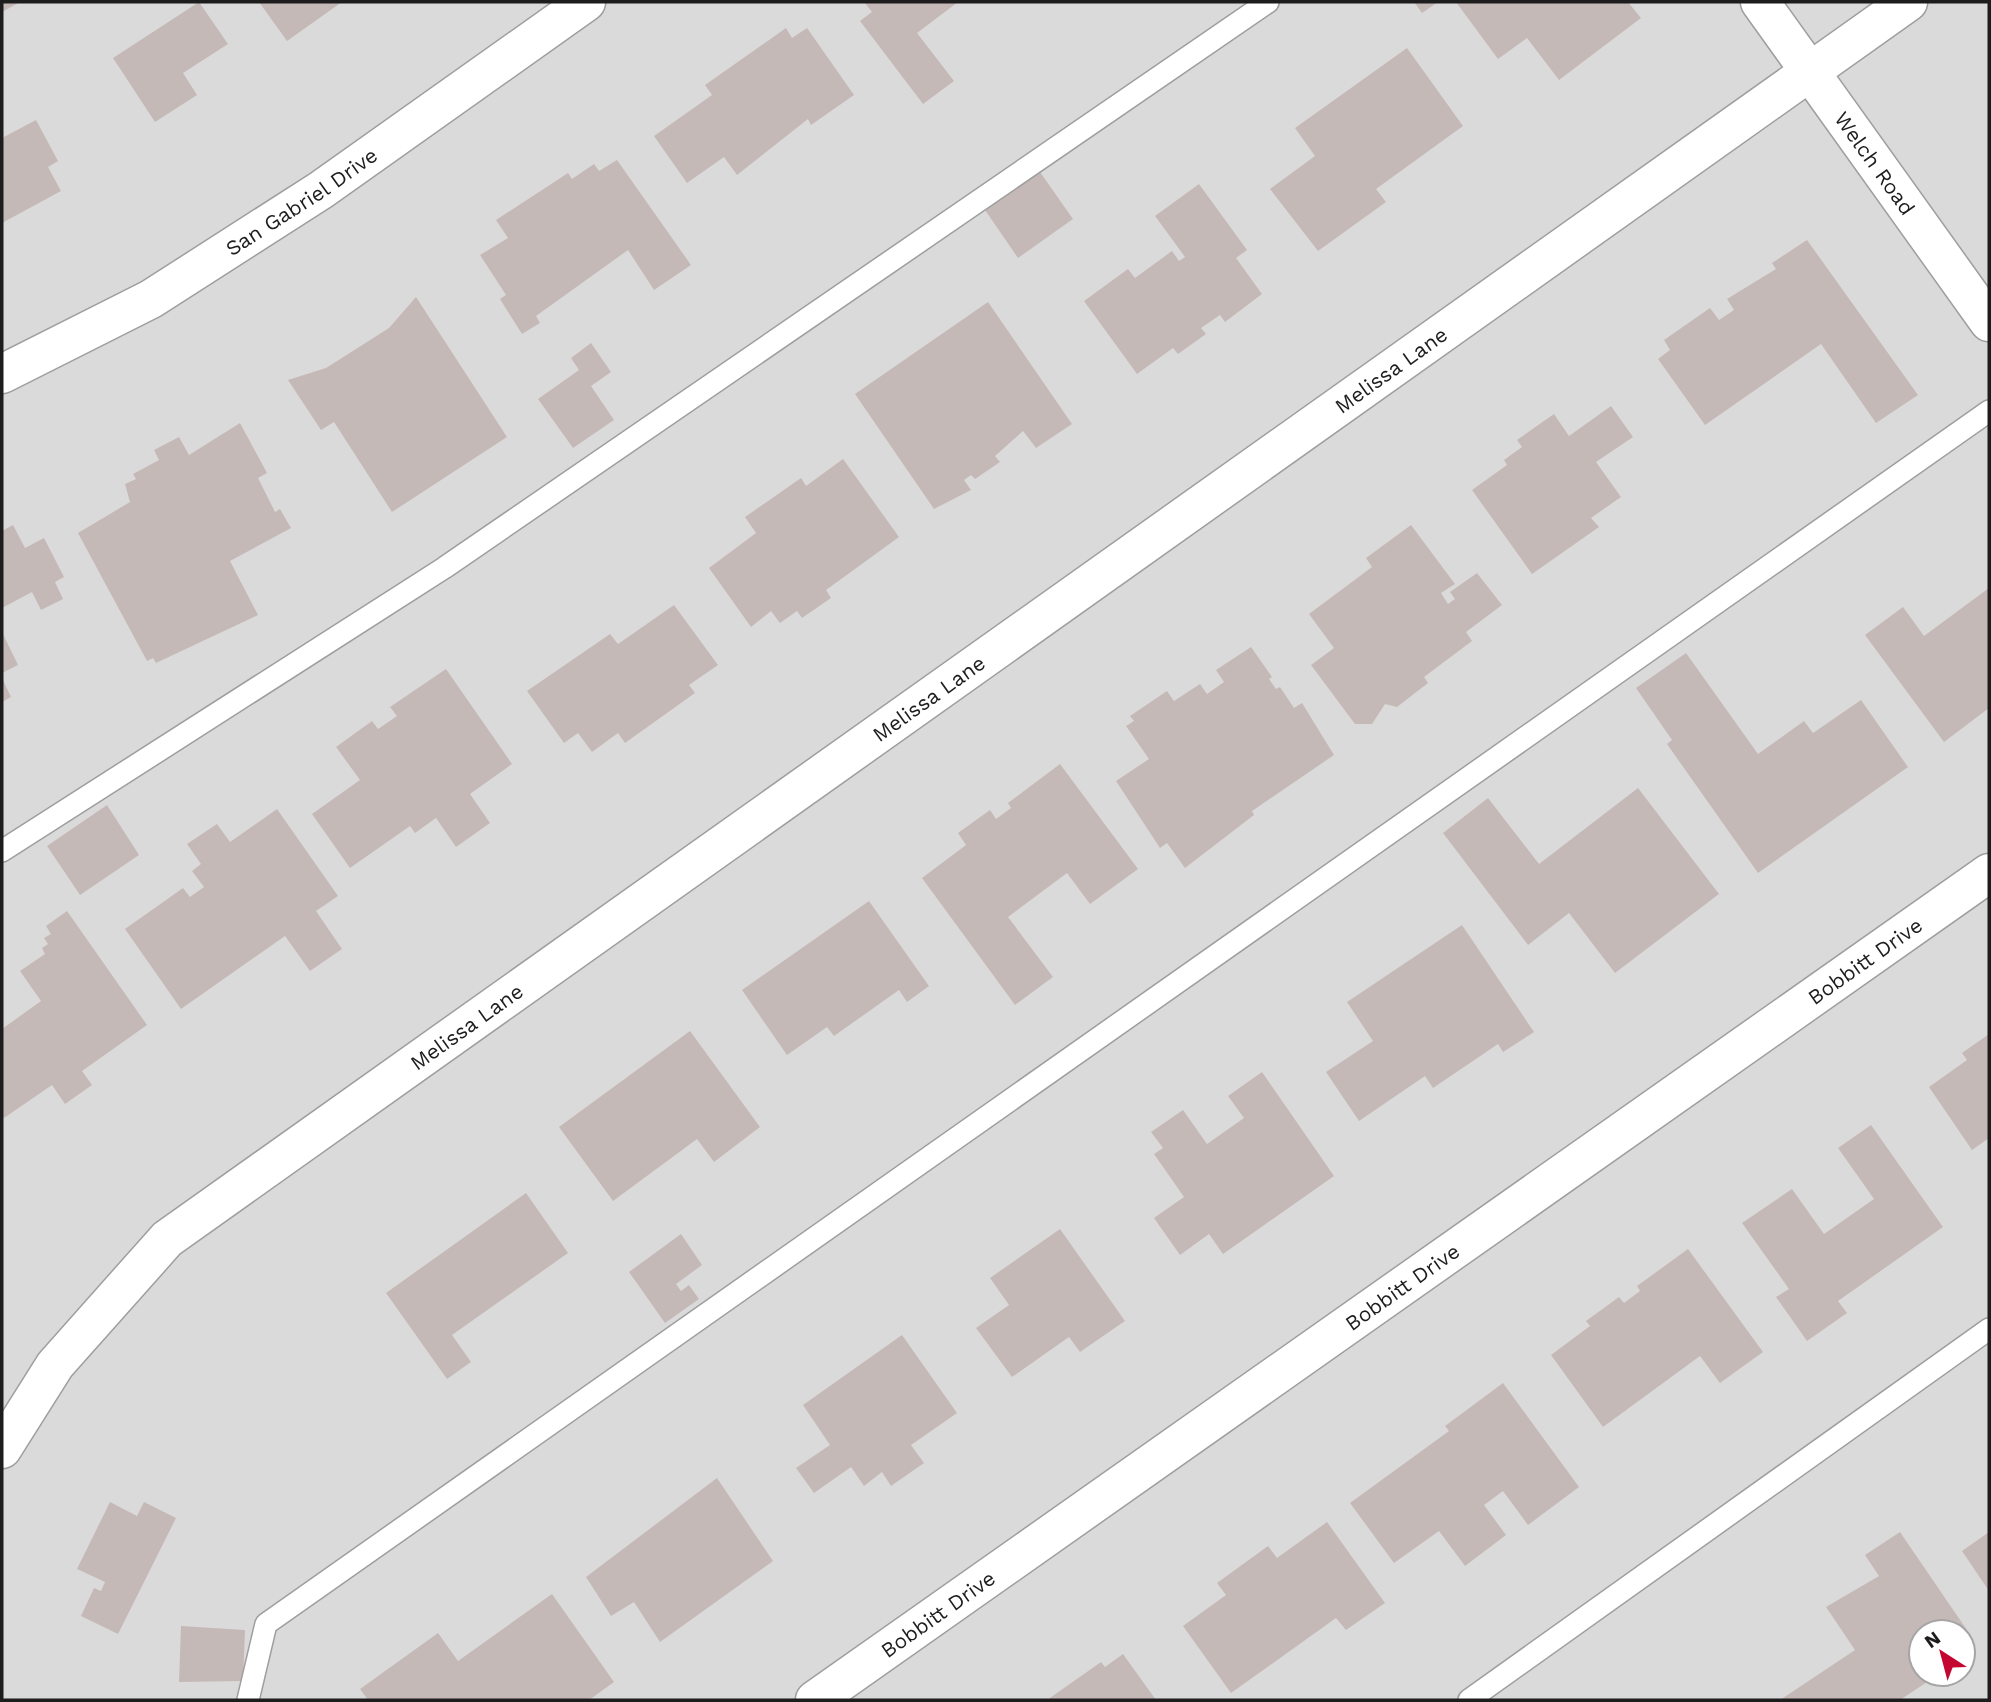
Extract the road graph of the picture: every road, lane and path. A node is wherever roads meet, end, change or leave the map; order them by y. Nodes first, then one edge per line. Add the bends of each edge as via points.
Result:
1 (586, 2) edge
2 (1269, 2) edge
3 (1760, 2) edge
4 (1908, 2) edge
5 (1811, 72) junction
6 (1989, 323) edge
7 (2, 374) edge
8 (1989, 411) edge
9 (2, 851) edge
10 (1989, 873) edge
11 (1989, 1329) edge
12 (2, 1449) edge
13 (248, 1700) edge
14 (815, 1700) edge
15 (1469, 1700) edge

1 - 7 street, San Gabriel Drive via 321,190 151,299
2 - 9 lane via 444,568
3 - 5 street, Welch Road
4 - 5 street, Melissa Lane
5 - 6 street, Welch Road
5 - 12 street, Melissa Lane via 167,1238 55,1366
8 - 13 lane via 266,1624
10 - 14 street, Bobbitt Drive
11 - 15 lane

